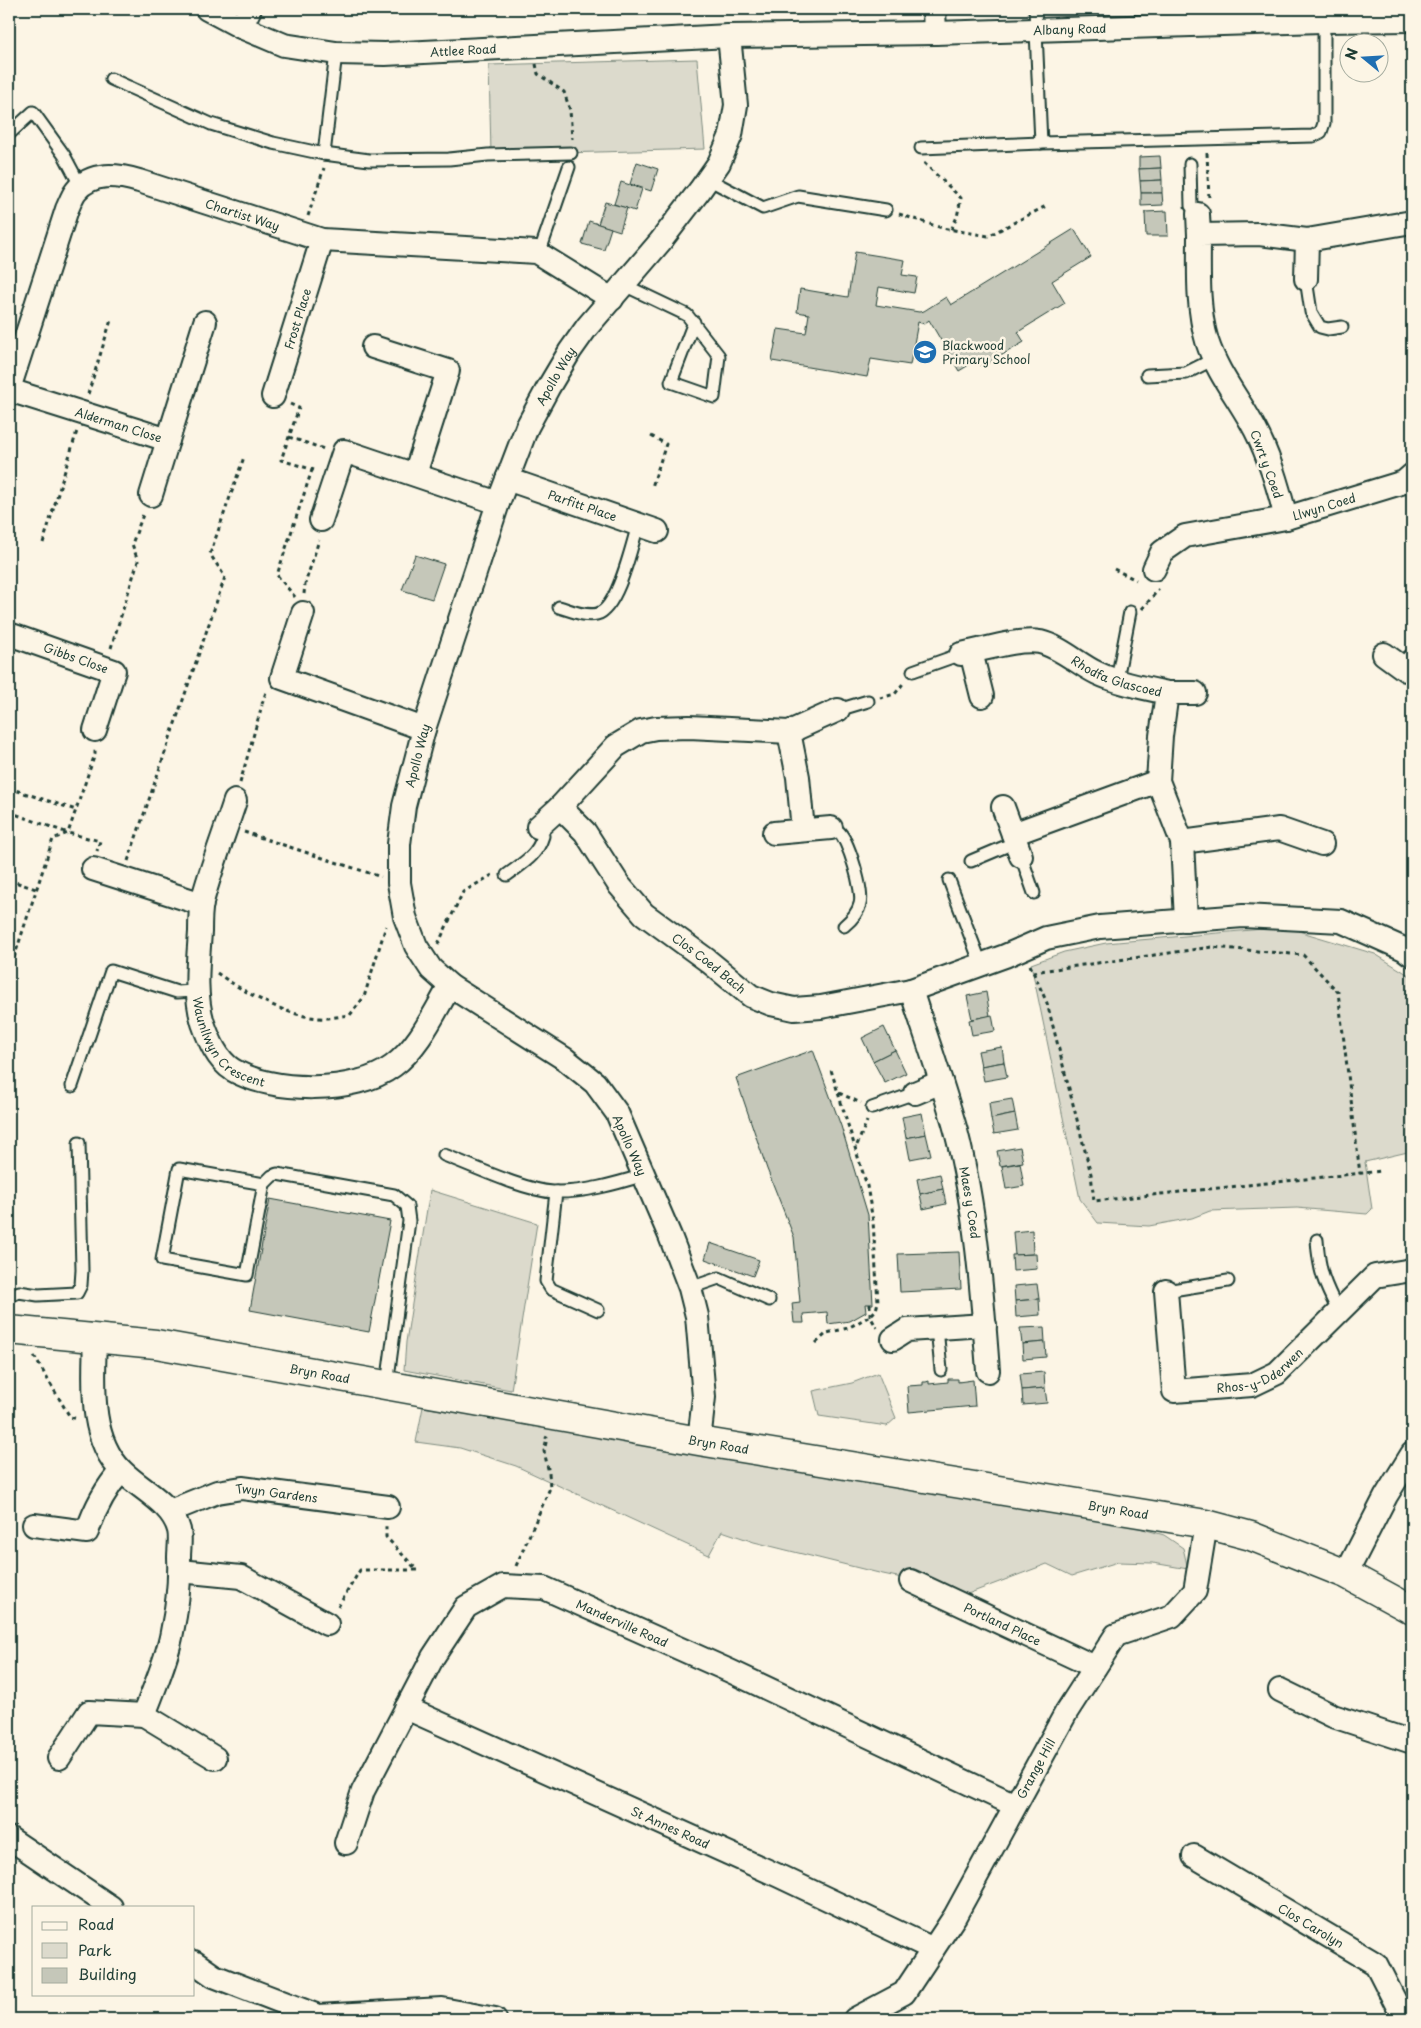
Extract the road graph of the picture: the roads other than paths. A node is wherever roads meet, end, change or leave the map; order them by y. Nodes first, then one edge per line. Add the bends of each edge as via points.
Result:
1 (206, 9) edge
2 (934, 9) edge
3 (1321, 15) edge
4 (246, 18) edge
5 (1036, 19) edge
6 (1412, 20) edge
7 (935, 33) junction
8 (729, 36) junction
9 (336, 53) junction
10 (111, 78) dead end
11 (9, 134) edge
12 (1040, 143) junction
13 (921, 148) road end
14 (571, 153) road end
15 (324, 154) junction
16 (1190, 164) dead end
17 (569, 167) dead end
18 (708, 179) junction
19 (81, 187) junction
20 (886, 210) road end
21 (1202, 218) junction
22 (1412, 222) edge
23 (322, 240) junction
24 (1307, 240) junction
25 (539, 254) junction
26 (1306, 279) joint
27 (618, 292) junction
28 (205, 322) dead end
29 (694, 322) junction
30 (1342, 327) dead end
31 (373, 347) dead end
32 (1214, 359) junction
33 (1147, 375) dead end
34 (9, 390) edge
35 (273, 396) road end
36 (168, 440) junction
37 (415, 474) junction
38 (507, 479) junction
39 (1409, 483) edge
40 (150, 495) road end
41 (498, 503) junction
42 (1286, 518) junction
43 (321, 520) road end
44 (648, 528) joint
45 (1154, 569) dead end
46 (299, 606) road end
47 (559, 606) dead end
48 (1130, 612) dead end
49 (9, 634) edge
50 (966, 653) junction
51 (1384, 654) dead end
52 (1412, 661) edge
53 (913, 671) road end
54 (1116, 680) junction
55 (1167, 693) junction
56 (1195, 693) dead end
57 (982, 696) dead end
58 (868, 701) road end
59 (838, 710) joint
60 (424, 729) junction
61 (95, 730) road end
62 (789, 732) junction
63 (1158, 781) junction
64 (235, 801) road end
65 (560, 807) junction
66 (1003, 807) dead end
67 (538, 827) joint
68 (831, 828) joint
69 (803, 830) junction
70 (774, 833) dead end
71 (1182, 842) junction
72 (1017, 844) junction
73 (1322, 844) dead end
74 (971, 861) dead end
75 (93, 869) road end
76 (511, 873) road end
77 (949, 880) dead end
78 (1034, 893) dead end
79 (202, 904) junction
80 (1186, 921) junction
81 (844, 926) dead end
82 (1409, 945) edge
83 (981, 964) junction
84 (450, 986) junction
85 (197, 989) junction
86 (911, 990) junction
87 (941, 1082) junction
88 (72, 1086) dead end
89 (915, 1093) joint
90 (872, 1108) road end
91 (80, 1143) dead end
92 (444, 1155) dead end
93 (644, 1175) junction
94 (264, 1184) junction
95 (556, 1192) junction
96 (1317, 1240) dead end
97 (1412, 1270) edge
98 (1228, 1281) dead end
99 (690, 1288) junction
100 (1166, 1291) joint
101 (9, 1296) edge
102 (769, 1300) dead end
103 (598, 1310) dead end
104 (1339, 1312) junction
105 (985, 1325) junction
106 (937, 1328) junction
107 (14, 1331) edge
108 (886, 1334) road end
109 (95, 1338) junction
110 (941, 1370) dead end
111 (988, 1371) dead end
112 (387, 1386) junction
113 (699, 1441) junction
114 (1412, 1454) edge
115 (121, 1471) junction
116 (388, 1507) road end
117 (170, 1511) junction
118 (1206, 1524) junction
119 (34, 1525) dead end
120 (180, 1571) junction
121 (1346, 1574) junction
122 (911, 1582) dead end
123 (1412, 1610) edge
124 (327, 1624) road end
125 (1095, 1667) junction
126 (1280, 1690) dead end
127 (406, 1708) junction
128 (144, 1714) junction
129 (1412, 1742) edge
130 (59, 1758) dead end
131 (215, 1758) dead end
132 (1015, 1805) junction
133 (9, 1838) edge
134 (346, 1842) dead end
135 (1194, 1856) dead end
136 (110, 1906) edge
137 (933, 1949) junction
138 (195, 1963) edge
139 (1404, 2017) edge
140 (494, 2019) edge
141 (855, 2019) edge

1 - 4 street, Attlee Road
2 - 7 street
3 - 5 street, Albany Road
3 - 6 street, Albany Road
3 - 12 lane via 1324,123 1321,132 1314,136
4 - 9 street, Attlee Road via 284,45
5 - 7 street, Albany Road
5 - 12 lane
7 - 8 street, Albany Road
8 - 9 street, Attlee Road via 385,54
8 - 18 street, Apollo Way via 736,104 731,135
9 - 15 lane
10 - 15 lane via 211,124
11 - 19 lane via 33,112 64,155
12 - 13 lane
14 - 15 lane via 378,160
16 - 21 lane, Cwrt y Coed via 1191,206
17 - 25 lane
18 - 20 lane via 763,208 798,196
18 - 27 street, Apollo Way
19 - 23 street, Chartist Way via 103,176 120,175
19 - 34 street via 67,209
21 - 24 street via 1259,234
21 - 32 street, Cwrt y Coed via 1201,310
22 - 24 street
23 - 25 street, Chartist Way
23 - 35 street, Frost Place
24 - 26 street
25 - 27 street, Chartist Way
26 - 30 lane via 1311,312 1320,327
27 - 29 lane via 687,315
27 - 38 street, Apollo Way via 570,351 548,388 527,427
28 - 36 street, Alderman Close
29 - 29 lane via 719,356 714,397 671,382
31 - 37 street via 448,371
32 - 33 lane via 1186,373
32 - 42 street, Cwrt y Coed via 1258,435
34 - 36 street, Alderman Close
36 - 40 street
37 - 41 street
37 - 43 street via 344,452
38 - 41 street, Apollo Way
38 - 44 street, Parfitt Place
39 - 42 street, Llwyn Coed
41 - 60 street, Apollo Way
42 - 45 street, Llwyn Coed via 1185,536 1162,552
44 - 47 lane via 607,607 599,614 588,615
46 - 60 street via 275,683
48 - 54 lane
49 - 61 street, Gibbs Close via 114,671
50 - 53 lane
50 - 54 street, Rhodfa Glascoed via 1020,642 1039,642
50 - 57 street
51 - 52 street via 1406,670
54 - 55 street, Rhodfa Glascoed
55 - 56 street
55 - 63 street, Rhodfa Glascoed
58 - 59 lane
59 - 62 street
60 - 84 street, Apollo Way via 404,806 399,844 399,883 405,917 416,946 428,965
62 - 65 street via 689,727 642,731 616,746
62 - 69 street via 798,777
63 - 71 street, Rhodfa Glascoed
63 - 72 street
64 - 79 street, Waunllwyn Crescent
65 - 67 street
65 - 86 street, Clos Coed Bach via 585,832 619,885 644,914 751,996 794,1009
66 - 72 street
67 - 76 lane via 543,836 539,848
68 - 69 street
68 - 81 lane via 838,831 844,840 861,885 861,904
69 - 70 street
71 - 73 street via 1279,829
71 - 80 street, Rhodfa Glascoed
72 - 74 lane
72 - 78 lane
75 - 79 street
77 - 83 lane
79 - 85 street, Waunllwyn Crescent
80 - 82 street, Clos Coed Bach via 1243,916 1341,921
80 - 83 street, Clos Coed Bach via 1100,927 1046,938
83 - 86 street, Clos Coed Bach
84 - 85 street, Waunllwyn Crescent via 412,1046 394,1066 351,1085 323,1087 259,1082 232,1069 214,1049 202,1021
84 - 93 street, Apollo Way via 565,1059 595,1083 617,1113
85 - 88 lane via 177,992 111,971
86 - 87 street, Maes y Coed
87 - 89 street
87 - 105 street, Maes y Coed via 967,1185
89 - 90 lane
91 - 101 lane via 82,1270 78,1293 38,1295 19,1292
92 - 95 lane via 528,1187
93 - 95 lane via 616,1184
93 - 99 street, Apollo Way
94 - 94 lane via 179,1169 162,1260 247,1274
94 - 112 lane via 277,1174 390,1194 407,1206 409,1221
95 - 103 lane via 546,1281 551,1289
96 - 104 lane via 1318,1265
97 - 104 street, Rhos-y-Dderwen via 1375,1276
98 - 100 lane
99 - 102 lane via 719,1278
99 - 113 street, Apollo Way via 698,1316 704,1397
100 - 104 street, Rhos-y-Dderwen via 1174,1391 1252,1385 1277,1373
105 - 106 street
105 - 111 street, Maes y Coed
106 - 108 street
106 - 110 lane
107 - 109 street, Bryn Road
109 - 112 street, Bryn Road via 156,1344
109 - 115 street via 94,1383 99,1423 109,1454
112 - 113 street, Bryn Road
113 - 118 street, Bryn Road
114 - 121 street via 1386,1496
115 - 117 street
115 - 119 street via 106,1488 87,1532
116 - 117 street, Twyn Gardens via 242,1488 217,1492
117 - 120 street via 179,1531
118 - 121 street, Bryn Road via 1251,1536
118 - 125 street, Grange Hill via 1195,1591 1172,1616 1116,1635
120 - 124 street via 241,1577
120 - 128 street via 172,1633
121 - 123 street, Bryn Road
122 - 125 street, Portland Place
125 - 132 street, Grange Hill
126 - 129 street via 1333,1716
127 - 132 street, Manderville Road via 433,1657 466,1607 503,1586 544,1588
127 - 134 street, Manderville Road via 363,1791
127 - 137 street, St Annes Road
128 - 130 street via 89,1712
128 - 131 street
132 - 137 street, Grange Hill via 955,1916
133 - 136 street
135 - 139 street, Clos Carolyn via 1376,1964
137 - 141 street, Grange Hill via 904,1993
138 - 140 street via 214,1976 318,2016 442,2009

